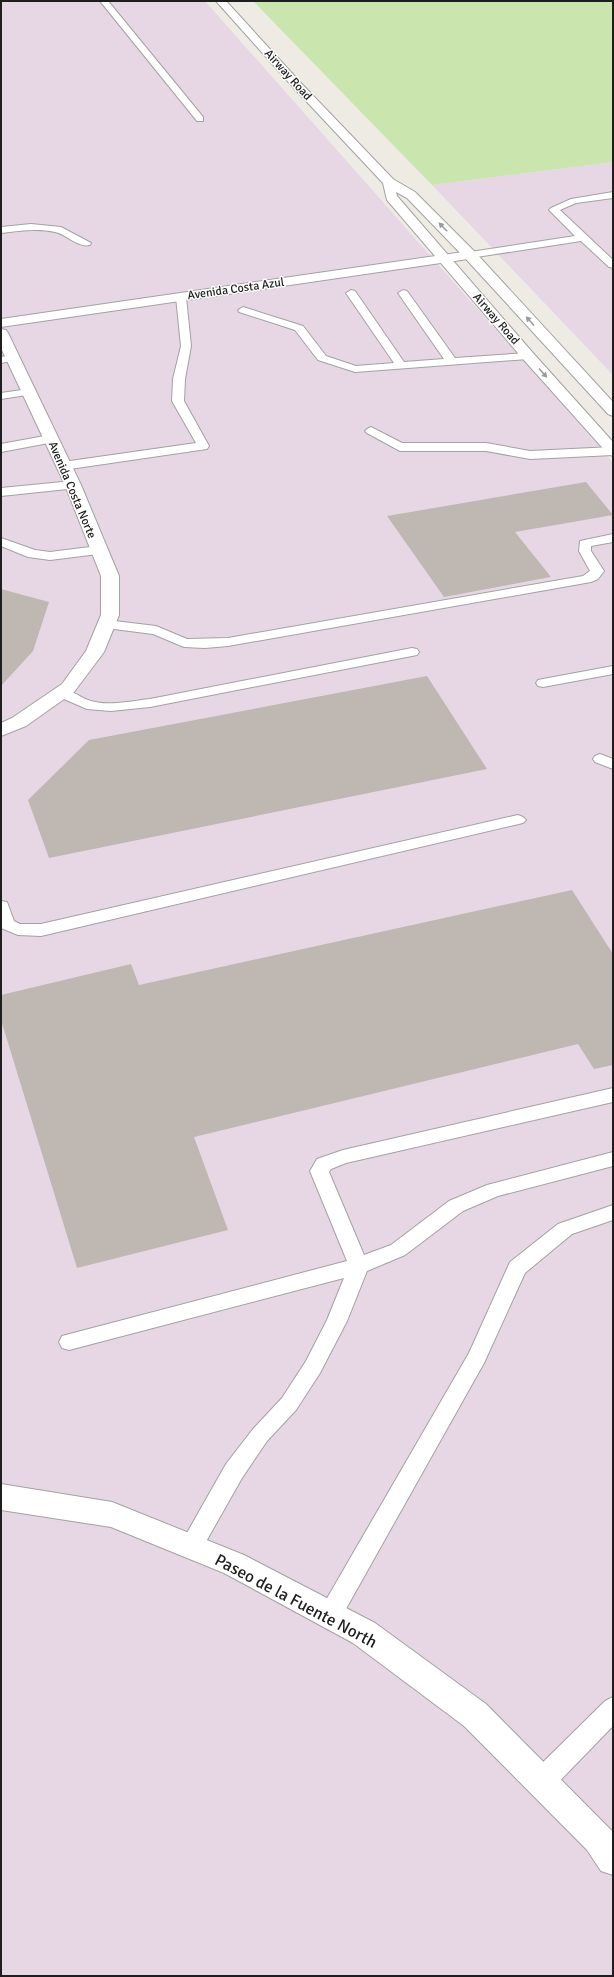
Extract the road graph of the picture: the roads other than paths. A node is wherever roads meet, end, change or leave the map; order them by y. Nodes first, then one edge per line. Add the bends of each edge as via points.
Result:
1 (104, 1) edge
2 (222, 1) edge
3 (200, 119) dead end
4 (389, 182) junction
5 (613, 195) edge
6 (1, 230) edge
7 (583, 238) junction
8 (86, 243) dead end
9 (470, 255) junction
10 (444, 259) junction
11 (613, 265) edge
12 (351, 293) dead end
13 (403, 293) dead end
14 (181, 297) junction
15 (243, 310) dead end
16 (1, 323) edge
17 (1, 333) edge
18 (528, 356) junction
19 (7, 359) edge
20 (452, 362) junction
21 (401, 365) junction
22 (29, 392) junction
23 (1, 396) edge
24 (613, 411) edge
25 (371, 431) dead end
26 (50, 439) junction
27 (1, 448) edge
28 (613, 451) edge
29 (63, 466) junction
30 (73, 485) junction
31 (1, 492) edge
32 (613, 538) edge
33 (1, 542) edge
34 (98, 550) junction
35 (106, 624) junction
36 (412, 652) dead end
37 (613, 670) edge
38 (543, 682) dead end
39 (62, 693) junction
40 (1, 730) edge
41 (518, 820) dead end
42 (1, 907) edge
43 (613, 1095) edge
44 (613, 1159) edge
45 (613, 1212) edge
46 (359, 1266) junction
47 (69, 1342) dead end
48 (1, 1497) edge
49 (191, 1547) junction
50 (330, 1615) junction
51 (613, 1709) edge
52 (542, 1782) junction
53 (613, 1859) edge

1 - 3 lane
2 - 4 street, Airway Road
9 -> 4 street, Airway Road via 411,195
4 - 10 street, Airway Road via 391,197
5 - 7 lane via 579,200 558,206 554,210
6 - 8 lane via 32,227 58,229
7 - 9 lane
7 - 11 lane
9 - 10 street, Avenida Costa Azul
24 -> 9 street, Airway Road
10 - 14 street, Avenida Costa Azul
10 - 18 street, Airway Road
12 - 21 lane
13 - 20 lane
14 - 16 street, Avenida Costa Azul
14 - 29 lane via 186,346 179,379 178,401 203,446
15 - 21 lane via 299,328 322,358 355,369
17 - 19 street, Avenida Costa Norte
18 - 20 lane
18 -> 28 street, Airway Road
19 - 22 street, Avenida Costa Norte
20 - 21 lane
22 - 23 lane
22 - 26 street, Avenida Costa Norte
25 - 28 lane via 400,447 486,447 530,455
26 - 27 lane
26 - 29 street, Avenida Costa Norte
29 - 30 street, Avenida Costa Norte
30 - 31 lane
30 - 34 street, Avenida Costa Norte
32 - 35 lane via 585,544 585,552 597,571 586,579 228,642 184,643 156,630
33 - 34 lane via 33,554 50,556
34 - 35 street, Avenida Costa Norte via 110,576 110,615
35 - 39 street, Avenida Costa Norte via 95,652
36 - 39 lane via 150,703 111,707 87,705
37 - 38 lane
39 - 40 street, Avenida Costa Norte
41 - 42 lane via 41,930 18,929 7,924
43 - 46 lane via 343,1157 324,1164 319,1171
44 - 46 lane via 494,1190 456,1206 398,1250
45 - 50 lane via 565,1229 517,1268 477,1357
46 - 47 lane
46 - 49 lane via 337,1321 313,1367 289,1404 260,1435 234,1471
48 - 49 street, Paseo de la Fuente North via 112,1515
49 - 50 street, Paseo de la Fuente North via 234,1564
50 - 52 street, Paseo de la Fuente North via 364,1633 475,1715
51 - 52 lane
52 - 53 street, Paseo de la Fuente North via 598,1839

